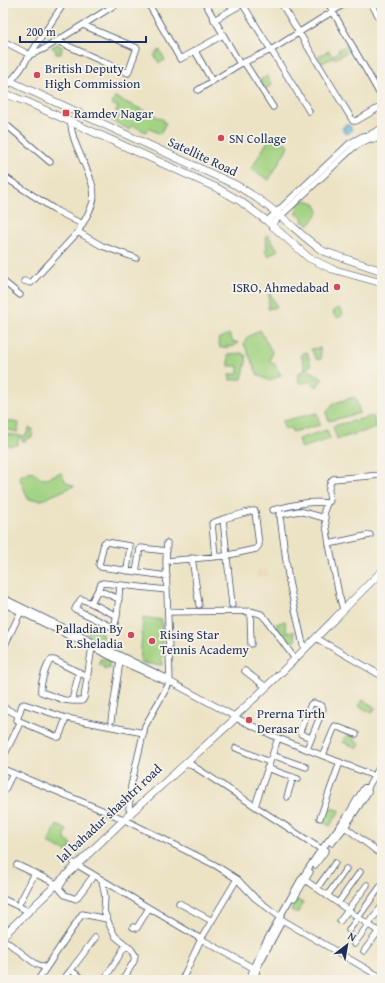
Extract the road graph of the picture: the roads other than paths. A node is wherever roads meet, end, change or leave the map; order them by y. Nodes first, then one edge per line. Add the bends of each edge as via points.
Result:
1 (64, 3) edge
2 (118, 3) edge
3 (148, 3) edge
4 (205, 3) edge
5 (243, 3) edge
6 (282, 3) edge
7 (328, 3) edge
8 (346, 3) edge
9 (371, 3) edge
10 (332, 11) junction
11 (214, 20) junction
12 (382, 22) edge
13 (83, 25) junction
14 (298, 33) junction
15 (223, 35) junction
16 (3, 41) edge
17 (57, 41) junction
18 (271, 50) junction
19 (195, 51) junction
20 (30, 55) junction
21 (242, 63) junction
22 (3, 78) edge
23 (212, 80) junction
24 (10, 82) junction
25 (198, 90) dead end
26 (3, 92) edge
27 (382, 98) edge
28 (382, 106) edge
29 (273, 107) dead end
30 (309, 111) dead end
31 (3, 122) edge
32 (71, 123) junction
33 (382, 128) edge
34 (382, 134) edge
35 (370, 137) junction
36 (382, 139) edge
37 (50, 162) dead end
38 (3, 176) edge
39 (278, 214) junction
40 (269, 223) junction
41 (82, 224) junction
42 (78, 232) junction
43 (136, 258) dead end
44 (382, 271) edge
45 (3, 281) edge
46 (24, 281) dead end
47 (382, 283) edge
48 (20, 294) dead end
49 (382, 475) edge
50 (328, 504) junction
51 (277, 511) junction
52 (325, 518) junction
53 (223, 519) junction
54 (370, 535) dead end
55 (167, 543) dead end
56 (329, 544) junction
57 (167, 551) junction
58 (227, 555) junction
59 (215, 557) junction
60 (192, 558) junction
61 (166, 561) junction
62 (127, 571) junction
63 (382, 571) edge
64 (136, 572) junction
65 (167, 576) junction
66 (382, 577) edge
67 (120, 585) junction
68 (98, 590) junction
69 (167, 590) junction
70 (3, 598) edge
71 (119, 599) junction
72 (3, 603) edge
73 (91, 603) junction
74 (198, 605) dead end
75 (232, 605) dead end
76 (343, 609) junction
77 (22, 610) junction
78 (250, 611) junction
79 (168, 612) junction
80 (117, 616) junction
81 (318, 639) junction
82 (251, 644) dead end
83 (92, 647) junction
84 (3, 649) edge
85 (304, 650) junction
86 (295, 659) junction
87 (120, 661) junction
88 (245, 671) dead end
89 (79, 672) junction
90 (382, 676) edge
91 (88, 677) junction
92 (170, 682) junction
93 (266, 687) junction
94 (72, 701) junction
95 (3, 707) edge
96 (16, 714) dead end
97 (235, 717) junction
98 (66, 718) junction
99 (111, 721) dead end
100 (19, 725) dead end
101 (144, 733) junction
102 (356, 734) dead end
103 (278, 738) junction
104 (311, 738) junction
105 (236, 748) dead end
106 (307, 749) junction
107 (272, 755) junction
108 (323, 755) junction
109 (3, 758) edge
110 (187, 762) junction
111 (269, 762) junction
112 (340, 762) junction
113 (382, 763) edge
114 (306, 767) dead end
115 (267, 768) junction
116 (3, 769) edge
117 (13, 773) junction
118 (375, 776) junction
119 (382, 779) edge
120 (368, 787) junction
121 (3, 793) edge
122 (287, 797) dead end
123 (255, 806) junction
124 (129, 809) junction
125 (320, 818) dead end
126 (122, 819) junction
127 (345, 827) junction
128 (323, 850) junction
129 (382, 854) edge
130 (335, 863) dead end
131 (76, 864) junction
132 (17, 865) dead end
133 (346, 869) dead end
134 (360, 872) dead end
135 (34, 873) junction
136 (94, 875) junction
137 (238, 879) junction
138 (102, 880) junction
139 (305, 880) junction
140 (53, 882) junction
141 (367, 885) dead end
142 (380, 887) dead end
143 (317, 888) junction
144 (327, 896) junction
145 (3, 899) edge
146 (179, 903) dead end
147 (338, 903) junction
148 (18, 906) junction
149 (382, 906) edge
150 (149, 908) junction
151 (26, 910) junction
152 (348, 910) junction
153 (281, 917) junction
154 (358, 917) junction
155 (107, 919) junction
156 (212, 921) junction
157 (340, 921) dead end
158 (368, 925) junction
159 (382, 926) edge
160 (133, 927) dead end
161 (3, 930) edge
162 (349, 930) dead end
163 (380, 933) edge
164 (3, 935) edge
165 (95, 938) dead end
166 (3, 939) edge
167 (201, 939) junction
168 (354, 944) dead end
169 (126, 945) junction
170 (364, 951) dead end
171 (46, 968) junction
172 (255, 969) junction
173 (71, 970) junction
174 (382, 977) edge
175 (38, 980) edge
176 (63, 980) edge
177 (83, 980) edge
178 (104, 980) edge
179 (123, 980) edge
180 (182, 980) edge
181 (250, 980) edge
182 (254, 980) edge

1 - 20 street
2 - 13 street
3 - 19 street via 180,59
4 - 11 street
5 - 11 street
5 - 18 street
6 - 14 street
7 - 10 street
8 - 10 street
9 - 12 street
10 - 14 street
10 - 27 street
11 - 15 street
13 - 17 street
13 - 17 street via 137,48 128,73
14 - 18 street
14 - 28 street via 353,121
15 - 19 street
15 - 21 street
16 - 20 street
17 - 20 street
18 - 21 street
18 - 30 street
19 - 23 street
20 - 24 street
21 - 23 street
21 - 29 street
22 - 24 main road, Satellite Road
23 - 25 street
24 - 26 street
24 - 39 main road, Satellite Road via 236,185
26 - 32 main road, Satellite Road
31 - 37 street
32 - 40 main road, Satellite Road via 217,188 240,201
32 - 41 street via 73,139 94,194
33 - 35 street
34 - 35 street
35 - 36 street
35 - 39 street via 357,138 350,143
38 - 41 street
39 - 40 street
39 - 44 main road, Satellite Road via 323,251
40 - 47 main road, Satellite Road via 308,258 332,269
41 - 42 street
42 - 43 street via 102,246
42 - 46 street via 31,283
45 - 48 street
49 - 50 street via 333,479 329,485
50 - 51 street via 309,503
50 - 52 street via 324,511
51 - 52 street via 299,511
51 - 85 street
52 - 56 street
53 - 58 street
53 - 58 street via 255,512 260,545 256,549
53 - 59 street via 211,525
54 - 56 street
55 - 57 street
56 - 76 street
57 - 61 street
57 - 64 street via 141,548
58 - 59 street
58 - 75 street
59 - 60 street
60 - 61 street
60 - 74 street
61 - 65 street
62 - 62 street via 99,565 104,543 130,546
62 - 64 street
63 - 76 main road, lal bahadur shashtri road
64 - 65 street
65 - 69 street
66 - 81 main road
67 - 68 street via 103,583
67 - 69 street
67 - 71 street
68 - 71 street
68 - 73 street
69 - 79 street
70 - 77 street
71 - 80 street
72 - 77 street
73 - 80 street
73 - 80 street via 81,599 75,609 112,627
76 - 81 main road, lal bahadur shashtri road
77 - 83 street
77 - 84 street
77 - 92 street
78 - 79 street
78 - 82 street
78 - 86 street via 265,618
79 - 92 street
81 - 85 main road, lal bahadur shashtri road
81 - 90 street
81 - 97 main road via 255,702
83 - 87 street
83 - 91 street
85 - 86 main road, lal bahadur shashtri road
86 - 93 main road, lal bahadur shashtri road
87 - 92 street
87 - 99 street
88 - 93 street
89 - 91 street
89 - 94 street
89 - 94 street via 51,660 41,687 44,694
91 - 94 street via 84,700
92 - 97 street
92 - 101 street via 145,726
93 - 97 main road, lal bahadur shashtri road
95 - 96 street
97 - 103 street
97 - 110 main road
97 - 124 main road, lal bahadur shashtri road
98 - 98 street via 24,704 17,720 59,737
98 - 101 street
100 - 109 street
101 - 124 street via 131,786
102 - 108 street via 335,726
103 - 106 street
103 - 107 street
104 - 104 street via 323,709 322,706 313,703 300,731
104 - 106 street
105 - 111 street
106 - 108 street
107 - 111 street
107 - 114 street
108 - 112 street
110 - 123 street
110 - 126 main road
111 - 115 street
112 - 118 street
112 - 125 street
113 - 118 street
115 - 122 street via 296,778
115 - 123 street
116 - 117 street
117 - 121 street
117 - 126 street
118 - 119 street
118 - 120 street
120 - 127 street via 368,792
120 - 128 street via 364,788
123 - 128 street
124 - 126 main road, lal bahadur shashtri road
126 - 131 main road, lal bahadur shashtri road
126 - 137 street
127 - 128 street
127 - 129 street
128 - 139 street
128 - 153 street via 300,880
130 - 143 street
131 - 136 street
131 - 136 street via 59,888 65,895 76,899
131 - 140 main road, lal bahadur shashtri road
131 - 164 main road
132 - 135 street
133 - 144 street
134 - 147 street
135 - 140 street
135 - 148 street
136 - 138 street
137 - 153 street via 255,898
137 - 156 street
138 - 150 street
138 - 155 street
139 - 143 street
139 - 153 street
140 - 151 main road, lal bahadur shashtri road
141 - 152 street
142 - 154 street
143 - 144 street
144 - 147 street
145 - 148 street
146 - 156 street
147 - 152 street
148 - 151 street
149 - 158 street
150 - 160 street via 137,928
150 - 167 street
151 - 161 main road, lal bahadur shashtri road
152 - 154 street
152 - 157 street
153 - 172 street
153 - 174 street
154 - 158 street
154 - 162 street
155 - 169 street via 115,936
155 - 171 street via 82,914
156 - 167 street
158 - 163 street
158 - 168 street
159 - 163 street
163 - 170 street
165 - 173 street
166 - 171 street via 36,964
167 - 172 street
167 - 180 street
169 - 178 street
169 - 179 street via 135,955
171 - 175 street
172 - 181 street
172 - 182 street
173 - 176 street
173 - 177 street

